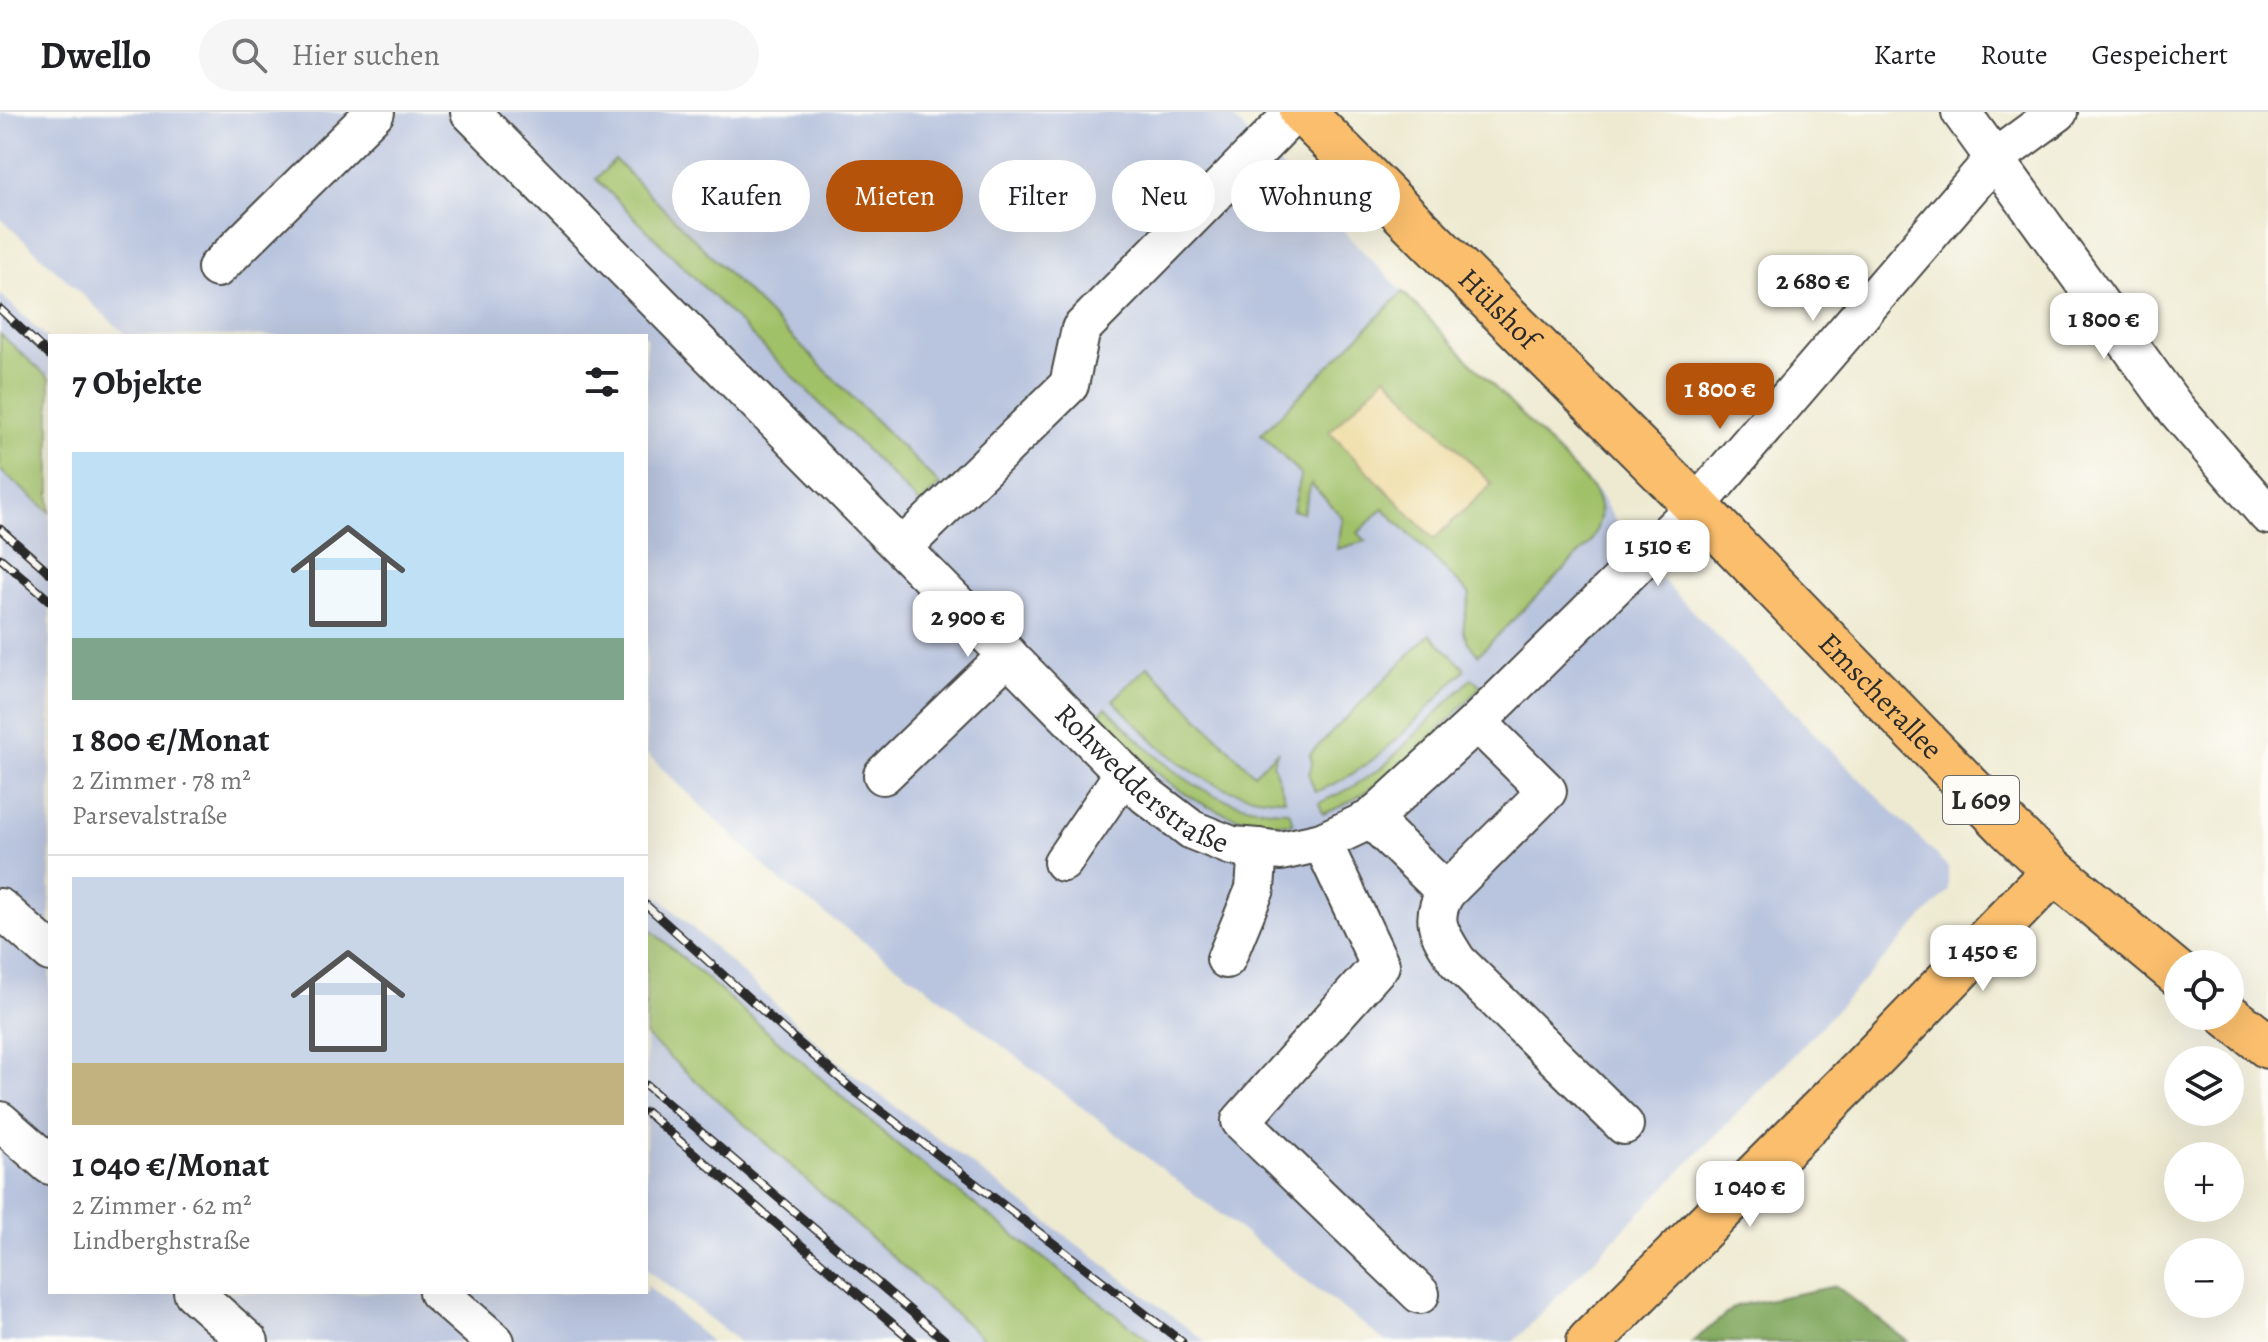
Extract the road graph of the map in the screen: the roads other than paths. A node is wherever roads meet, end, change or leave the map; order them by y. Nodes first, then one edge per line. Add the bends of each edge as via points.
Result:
1 (375, 112) edge
2 (470, 112) edge
3 (1295, 112) edge
4 (1302, 112) edge
5 (1961, 112) edge
6 (2058, 112) edge
7 (1994, 159) junction
8 (217, 268) dead end
9 (1696, 506) junction
10 (2267, 511) edge
11 (902, 548) junction
12 (1008, 655) junction
13 (1477, 722) junction
14 (1124, 773) junction
15 (883, 775) dead end
16 (1371, 819) junction
17 (1322, 842) junction
18 (1258, 848) junction
19 (1063, 862) dead end
20 (2054, 871) junction
21 (1446, 892) junction
22 (0, 908) edge
23 (48, 950) edge
24 (1226, 959) dead end
25 (2164, 962) edge
26 (2244, 1028) edge
27 (2268, 1046) edge
28 (0, 1121) edge
29 (1624, 1125) dead end
30 (48, 1163) edge
31 (195, 1294) edge
32 (440, 1294) edge
33 (1420, 1294) dead end
34 (249, 1342) edge
35 (495, 1342) edge
36 (1589, 1342) edge

1 - 8 street
2 - 11 street, Rohwedderstraße
3 - 11 street via 1081,329 1069,385
4 - 9 main road, Hülshof / L 609
5 - 7 street
6 - 7 street, Rohwedderstraße
7 - 9 street, Rohwedderstraße
7 - 10 street via 2175,408
9 - 13 street, Rohwedderstraße
9 - 20 main road, Emscherallee / L 609
11 - 12 street, Rohwedderstraße
12 - 14 street, Rohwedderstraße
12 - 15 street
13 - 16 street, Rohwedderstraße
13 - 21 street via 1547,791
14 - 18 street, Rohwedderstraße via 1192,830 1232,846
14 - 19 street
16 - 17 street, Rohwedderstraße
16 - 21 street
17 - 18 street, Rohwedderstraße via 1281,851
17 - 33 street via 1380,965 1241,1121
18 - 24 street via 1255,889
20 - 25 main road, Emscherallee / L 609
20 - 36 main road
21 - 29 street via 1436,918 1457,961
22 - 23 street
26 - 27 main road
28 - 30 street
31 - 34 street
32 - 35 street

